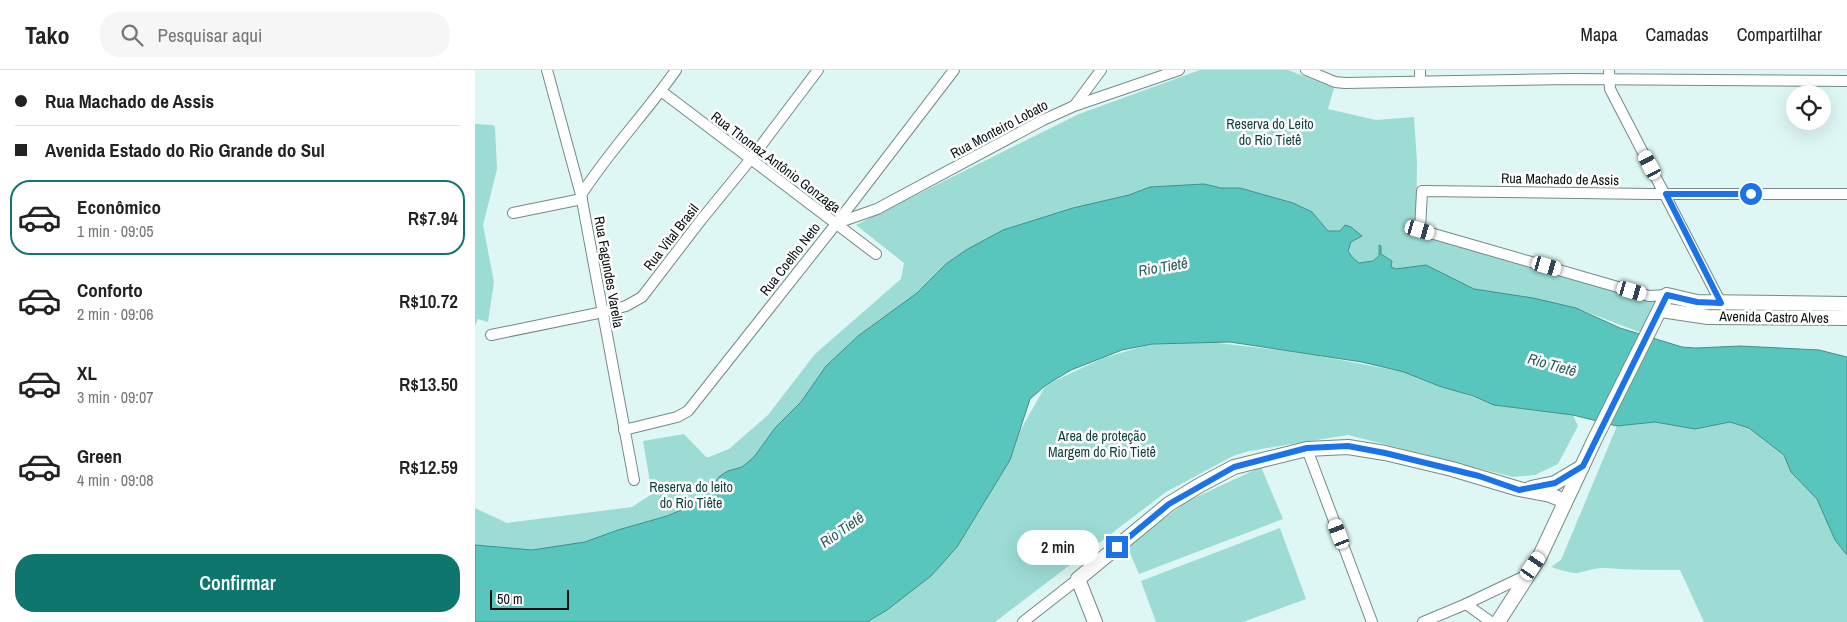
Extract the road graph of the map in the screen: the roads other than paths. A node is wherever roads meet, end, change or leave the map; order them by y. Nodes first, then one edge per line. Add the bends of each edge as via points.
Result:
1 (547, 70) edge
2 (675, 70) edge
3 (818, 70) edge
4 (954, 70) edge
5 (1101, 70) edge
6 (1179, 70) edge
7 (1306, 70) edge
8 (1420, 75) edge
9 (1609, 75) edge
10 (1847, 81) edge
11 (661, 91) junction
12 (1074, 106) junction
13 (750, 160) junction
14 (1666, 194) junction
15 (1847, 194) edge
16 (581, 197) junction
17 (513, 213) dead end
18 (836, 224) junction
19 (1420, 230) joint
20 (876, 254) dead end
21 (1667, 295) junction
22 (1649, 296) junction
23 (1721, 303) junction
24 (1847, 304) edge
25 (1661, 310) junction
26 (603, 312) junction
27 (1847, 318) edge
28 (491, 335) dead end
29 (623, 430) junction
30 (1307, 448) junction
31 (1583, 466) junction
32 (634, 480) dead end
33 (1554, 483) junction
34 (1519, 490) junction
35 (1567, 498) junction
36 (1527, 575) junction
37 (1078, 579) junction
38 (1466, 604) junction
39 (1023, 622) edge
40 (1095, 622) edge
41 (1372, 622) edge
42 (1423, 622) edge
43 (1491, 622) edge
44 (1498, 622) edge

1 - 16 street, Rua Fagundes Varella
2 - 11 street
3 - 13 street, Rua Vital Brasil
4 - 18 street, Rua Coelho Neto
5 - 12 street
6 - 12 street, Rua Monteiro Lobato
7 - 8 street via 1345,83
8 - 9 street
9 - 10 street
9 - 14 street via 1610,89
11 - 13 street, Rua Thomaz Antônio Gonzaga
11 - 16 street via 595,173
12 - 18 street, Rua Monteiro Lobato via 877,209
13 - 18 street, Rua Thomaz Antônio Gonzaga
13 - 26 street, Rua Vital Brasil via 642,297 626,306
14 - 15 street, Rua Machado de Assis
14 - 19 street, Rua Machado de Assis via 1422,191
14 - 23 street
16 - 17 street
16 - 26 street, Rua Fagundes Varella
18 - 20 street, Rua Thomaz Antônio Gonzaga
18 - 29 street, Rua Coelho Neto via 688,411 677,417
19 - 22 street, Avenida Castro Alves
21 - 22 street, Avenida Castro Alves
21 - 23 street, Avenida Castro Alves via 1697,302
21 - 25 street
22 - 25 street
23 - 24 street, Avenida Castro Alves
25 - 27 street, Avenida Castro Alves via 1708,317
25 - 31 street
26 - 28 street, Rua Vital Brasil
26 - 29 street, Rua Fagundes Varella
29 - 32 street, Rua Fagundes Varella
30 - 34 street via 1348,446 1385,453 1479,476
30 - 37 street via 1234,467 1200,485 1169,504
30 - 41 street
31 - 33 street
31 - 35 street
33 - 34 street
33 - 35 street
34 - 35 street
35 - 36 street via 1539,558
36 - 38 street
36 - 44 street
37 - 39 street
37 - 40 street
38 - 42 street
38 - 43 street

